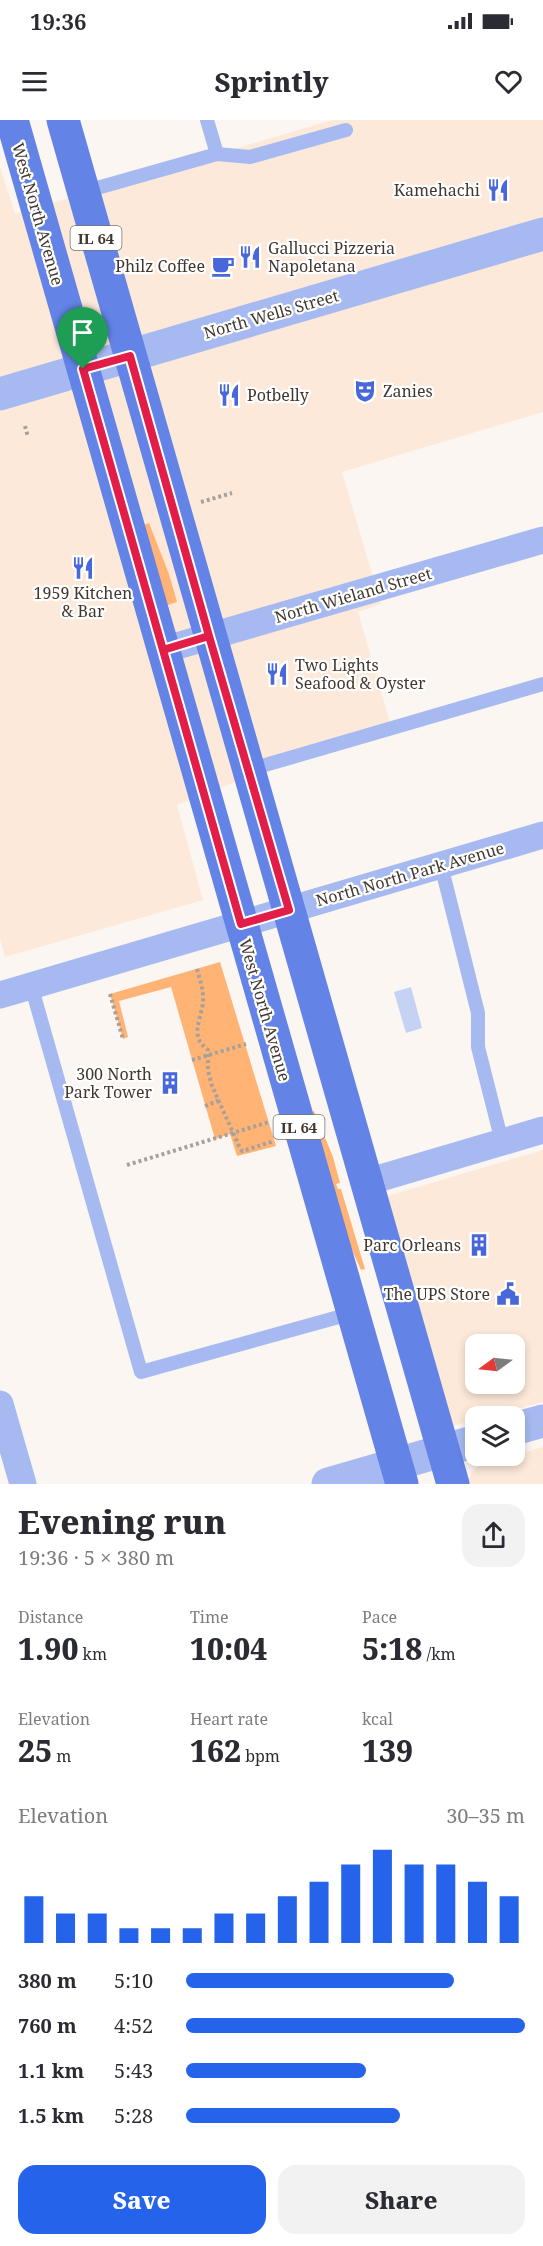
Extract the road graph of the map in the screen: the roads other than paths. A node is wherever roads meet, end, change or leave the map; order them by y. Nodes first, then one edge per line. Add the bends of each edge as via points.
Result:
1 (12, 120) edge
2 (63, 120) edge
3 (207, 120) edge
4 (346, 130) dead end
5 (217, 154) junction
6 (83, 192) junction
7 (543, 234) edge
8 (130, 356) junction
9 (83, 369) junction
10 (0, 394) edge
11 (543, 540) edge
12 (209, 636) junction
13 (163, 650) junction
14 (543, 684) edge
15 (248, 770) junction
16 (543, 835) edge
17 (441, 865) junction
18 (289, 910) junction
19 (241, 924) junction
20 (31, 985) junction
21 (0, 995) edge
22 (543, 1130) edge
23 (502, 1142) junction
24 (367, 1182) junction
25 (353, 1312) junction
26 (0, 1404) edge
27 (543, 1421) edge
28 (525, 1426) edge
29 (465, 1444) edge
30 (443, 1450) junction
31 (399, 1474) edge
32 (23, 1484) edge
33 (328, 1484) edge
34 (453, 1484) edge

1 - 9 main road, West North Avenue / IL 64
2 - 6 main road, IL 64
3 - 5 lane
4 - 5 lane via 250,158
5 - 6 lane
6 - 8 main road, IL 64
7 - 8 street, North Wells Street
8 - 9 street, North Wells Street
8 - 12 main road, IL 64
9 - 10 street, North Wells Street
9 - 13 main road, West North Avenue / IL 64
11 - 12 street, North Wieland Street
12 - 13 street, North Wieland Street
12 - 15 main road, IL 64
13 - 19 main road, West North Avenue / IL 64
14 - 15 lane
15 - 18 main road, IL 64
16 - 17 street, North North Park Avenue
17 - 18 street, North North Park Avenue
17 - 23 lane via 478,1013 478,1047
18 - 19 street, North North Park Avenue
18 - 24 main road, IL 64
19 - 20 street, North North Park Avenue
19 - 25 main road, West North Avenue / IL 64
20 - 21 street, North North Park Avenue
20 - 25 lane via 141,1372
22 - 23 street
23 - 24 street
24 - 30 main road, IL 64
25 - 31 main road, West North Avenue / IL 64
26 - 32 street
27 - 28 street
29 - 30 street
30 - 31 street
30 - 34 main road, IL 64
31 - 33 street

